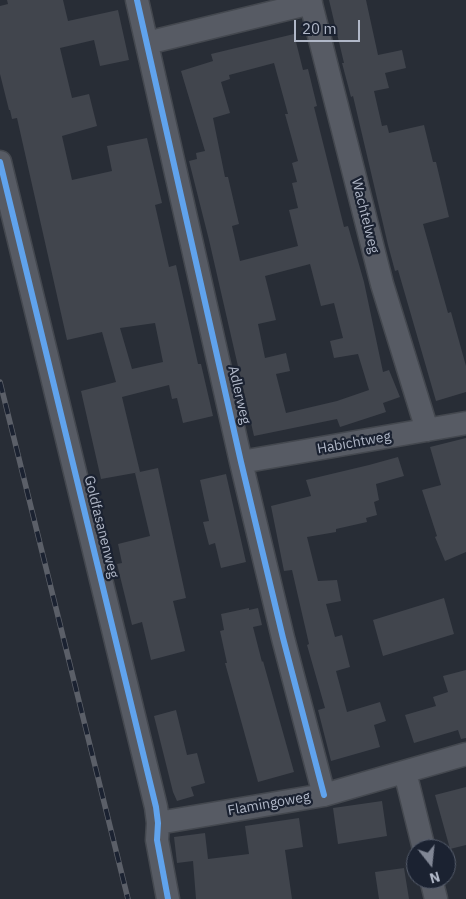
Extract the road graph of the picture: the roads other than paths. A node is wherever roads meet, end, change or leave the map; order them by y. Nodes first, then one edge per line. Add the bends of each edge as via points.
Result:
1 (136, 0) edge
2 (311, 2) edge
3 (147, 43) junction
4 (0, 162) edge
5 (466, 423) edge
6 (427, 430) junction
7 (241, 462) junction
8 (466, 754) edge
9 (405, 772) junction
10 (324, 795) junction
11 (158, 823) junction
12 (422, 839) edge
13 (168, 899) edge

1 - 3 street, Adlerweg
2 - 3 street
2 - 6 street, Wachtelweg via 382,284
3 - 7 street, Adlerweg
4 - 11 street, Goldfasanenweg
5 - 6 street, Habichtweg
6 - 7 street, Habichtweg
7 - 10 street, Adlerweg
8 - 9 street, Flamingoweg
9 - 10 street, Flamingoweg
9 - 12 street
10 - 11 street, Flamingoweg
11 - 13 street, Goldfasanenweg via 157,840

